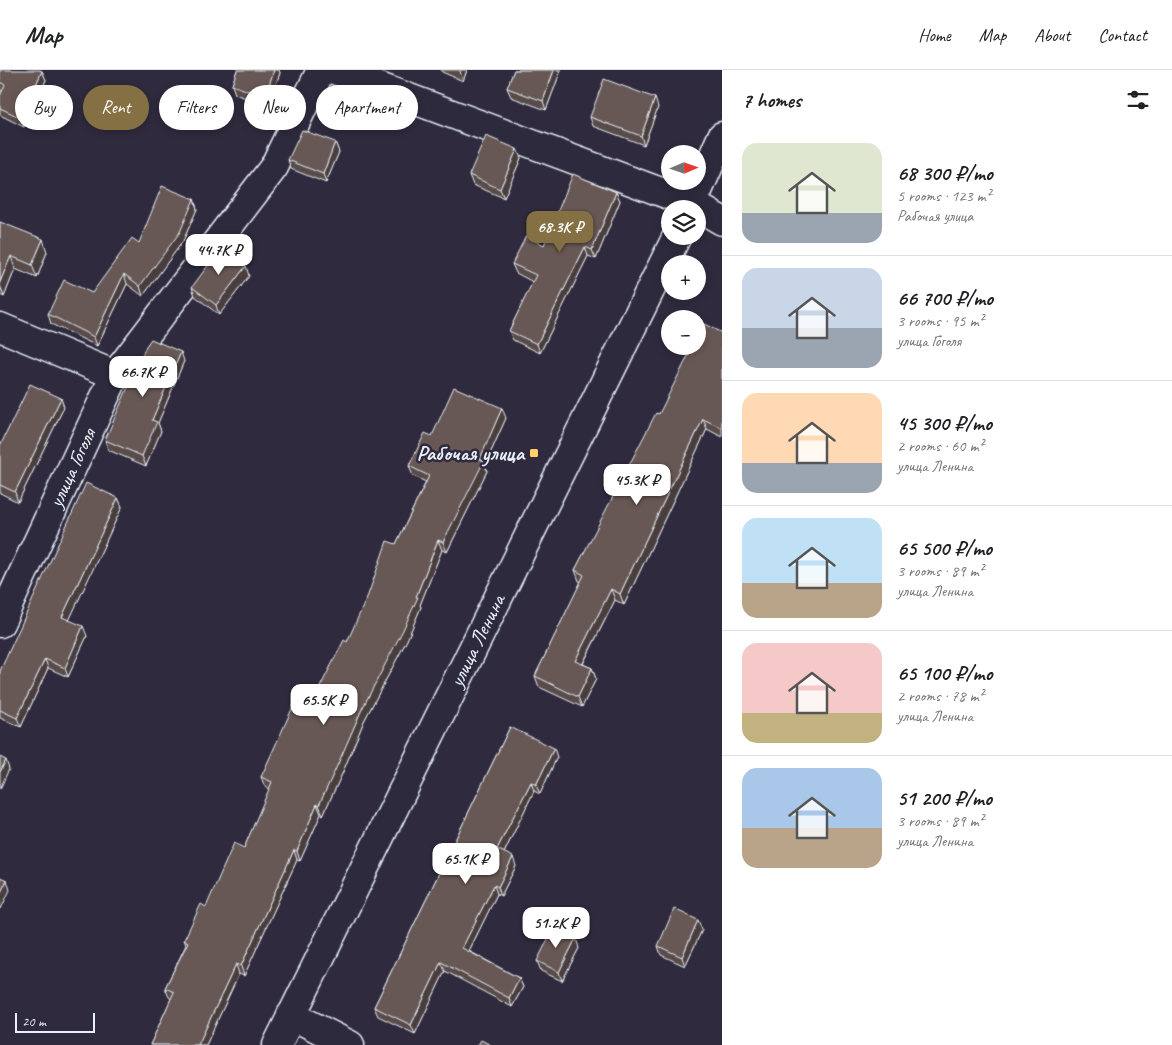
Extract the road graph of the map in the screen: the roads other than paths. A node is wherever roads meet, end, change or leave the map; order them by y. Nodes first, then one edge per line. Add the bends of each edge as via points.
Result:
1 (321, 70) edge
2 (334, 70) edge
3 (722, 136) edge
4 (674, 200) edge
5 (695, 200) edge
6 (706, 214) edge
7 (722, 221) edge
8 (673, 245) edge
9 (0, 327) edge
10 (116, 375) junction
11 (0, 623) edge
12 (291, 1015) junction
13 (276, 1045) edge
14 (350, 1045) edge

1 - 10 street, улица Гоголя via 274,167
2 - 4 street
3 - 5 street
6 - 7 street
8 - 12 street, улица Ленина
9 - 10 street
10 - 11 street, улица Гоголя
12 - 13 street, улица Ленина
12 - 14 street

